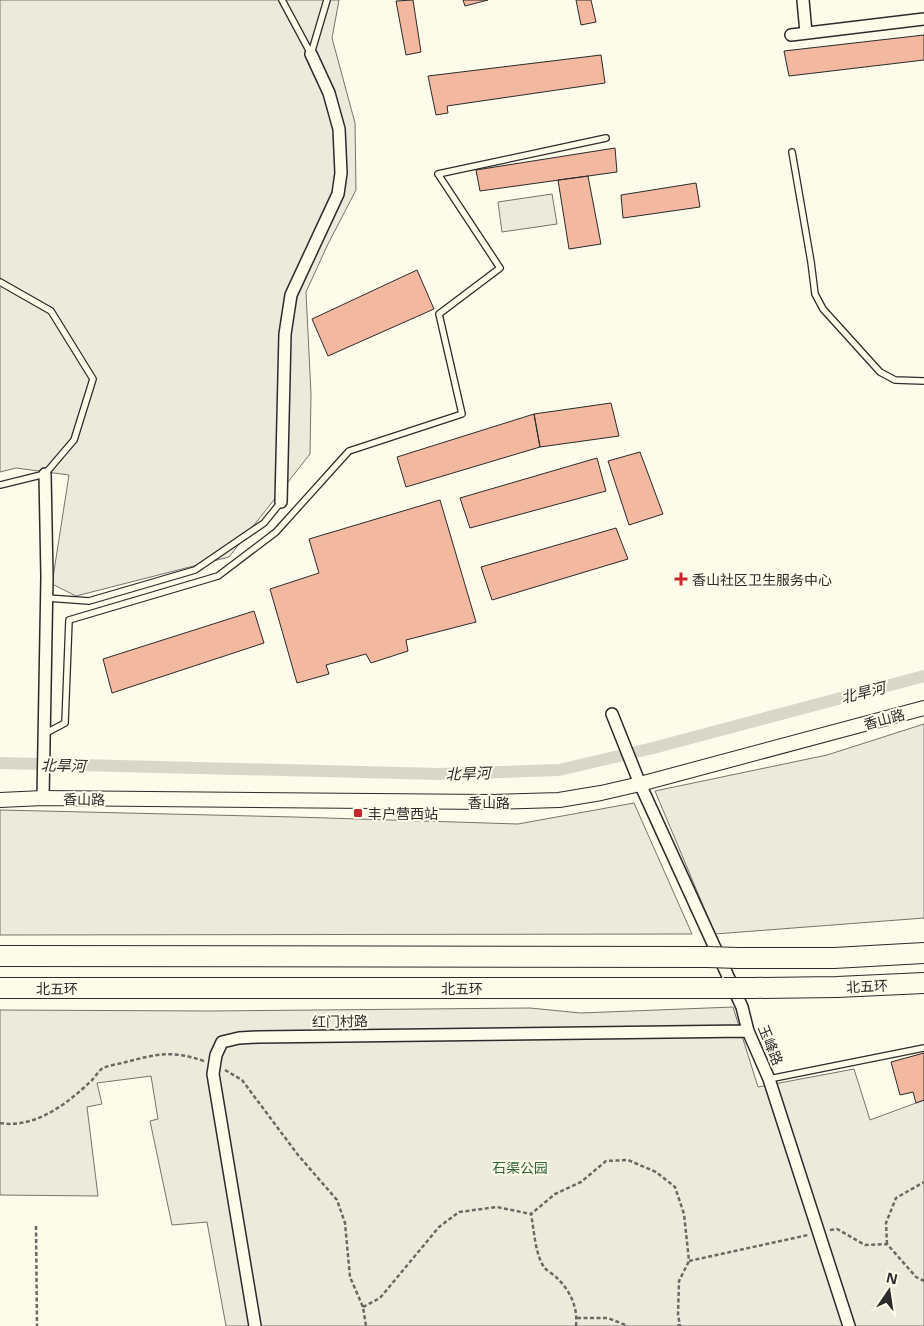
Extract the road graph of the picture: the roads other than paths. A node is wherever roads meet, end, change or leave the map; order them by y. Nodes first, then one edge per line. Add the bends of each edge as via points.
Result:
1 (282, 0) edge
2 (327, 0) edge
3 (803, 0) edge
4 (924, 19) edge
5 (806, 33) junction
6 (791, 35) dead end
7 (311, 54) junction
8 (606, 138) dead end
9 (792, 152) dead end
10 (0, 282) edge
11 (924, 381) edge
12 (45, 474) junction
13 (0, 485) edge
14 (282, 502) joint
15 (47, 598) junction
16 (924, 708) edge
17 (612, 714) dead end
18 (44, 734) junction
19 (640, 784) junction
20 (0, 791) edge
21 (42, 798) junction
22 (0, 800) edge
23 (924, 953) edge
24 (0, 956) edge
25 (924, 983) edge
26 (0, 988) edge
27 (748, 1031) junction
28 (924, 1048) edge
29 (769, 1079) junction
30 (255, 1326) edge
31 (849, 1326) edge

1 - 7 lane
2 - 7 lane
3 - 5 street
4 - 5 street
5 - 6 street
7 - 14 street via 329,93 339,129 342,172 338,194 291,295 285,334
8 - 18 lane via 438,174 500,268 439,314 462,414 349,451 276,532 218,576 69,620 65,723
9 - 11 lane via 815,294 823,309 880,372 895,380
10 - 12 lane via 51,311 93,379 74,440
12 - 13 lane
12 - 15 street
14 - 15 lane via 264,523 195,570 89,601
15 - 18 street
16 - 19 street, 香山路
17 - 19 street, 玉峰路
18 - 21 street
19 - 21 street, 香山路 via 559,800 499,802
19 - 27 street, 玉峰路 via 742,1007
20 - 21 street, 香山路
21 - 22 street, 香山路
23 - 24 highway, bridge via 834,958
25 - 26 highway, 北五环, bridge via 837,988
27 - 29 street, 玉峰路
27 - 30 street, 红门村路 via 239,1038 222,1042 216,1055 214,1074
28 - 29 lane
29 - 31 street, 玉峰路

